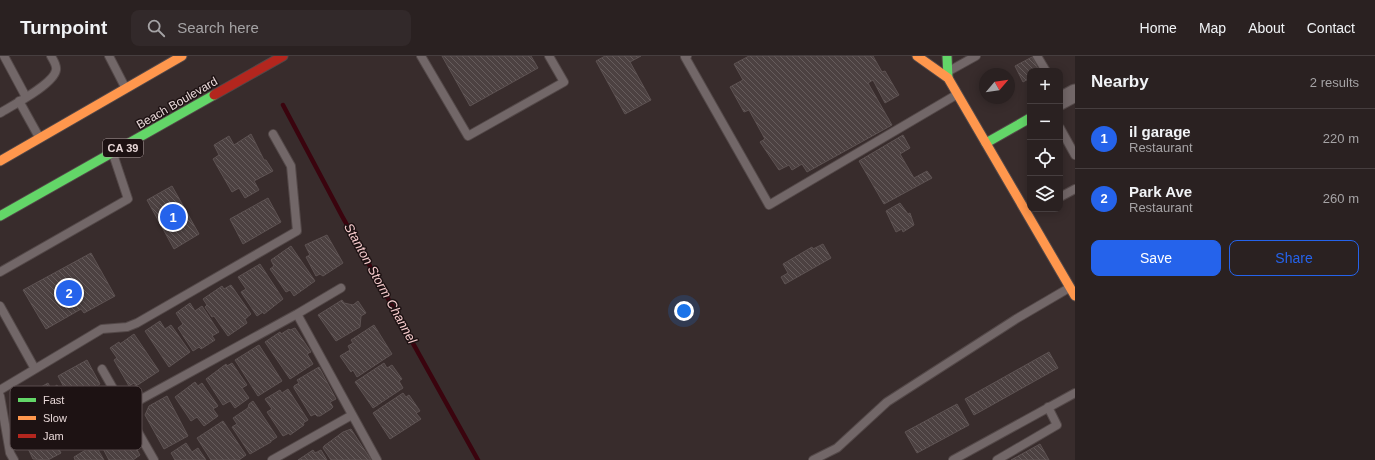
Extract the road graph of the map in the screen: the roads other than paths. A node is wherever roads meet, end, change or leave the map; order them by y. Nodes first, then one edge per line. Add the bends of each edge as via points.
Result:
1 (4, 56) edge
2 (51, 56) edge
3 (109, 56) edge
4 (182, 56) edge
5 (283, 56) edge
6 (421, 56) edge
7 (549, 56) edge
8 (687, 56) edge
9 (917, 56) edge
10 (948, 56) edge
11 (976, 56) edge
12 (1037, 56) edge
13 (1044, 68) edge
14 (948, 75) junction
15 (126, 88) junction
16 (958, 94) junction
17 (22, 99) junction
18 (0, 113) edge
19 (1027, 120) edge
20 (1063, 133) edge
21 (273, 134) dead end
22 (39, 138) junction
23 (986, 143) junction
24 (112, 154) junction
25 (1075, 155) edge
26 (3, 157) edge
27 (1075, 189) edge
28 (1063, 195) edge
29 (0, 216) edge
30 (0, 272) edge
31 (341, 288) dead end
32 (1073, 292) edge
33 (0, 306) edge
34 (297, 314) junction
35 (35, 369) junction
36 (102, 369) dead end
37 (112, 386) edge
38 (0, 390) edge
39 (1075, 393) edge
40 (0, 396) edge
41 (142, 399) edge
42 (1048, 407) junction
43 (352, 415) junction
44 (142, 438) edge
45 (14, 460) edge
46 (154, 460) edge
47 (272, 460) edge
48 (377, 460) edge
49 (813, 460) edge
50 (953, 460) edge
51 (997, 460) edge

1 - 17 lane
2 - 17 lane via 56,65 51,81
3 - 15 lane
4 - 15 main road
5 - 24 main road, Beach Boulevard / CA 39
6 - 7 lane via 468,136 564,82
8 - 16 lane via 685,57 769,205
9 - 14 main road
10 - 14 main road
11 - 14 lane
12 - 13 lane
14 - 16 main road
15 - 22 main road
16 - 23 main road
17 - 18 lane
17 - 22 lane
19 - 23 main road
20 - 25 lane
21 - 35 lane via 292,166 297,230 137,323 127,327 102,329
22 - 26 main road
23 - 32 main road via 1030,213
24 - 29 main road, Beach Boulevard / CA 39
24 - 30 lane via 128,199
27 - 28 lane
31 - 34 lane
32 - 49 lane via 1016,319 887,402 837,448
33 - 35 lane
34 - 41 lane
34 - 43 lane
35 - 38 lane
36 - 37 lane
39 - 42 lane
40 - 45 lane via 10,453
42 - 50 lane
42 - 51 lane via 1057,425
43 - 47 lane
43 - 48 lane
44 - 46 lane

